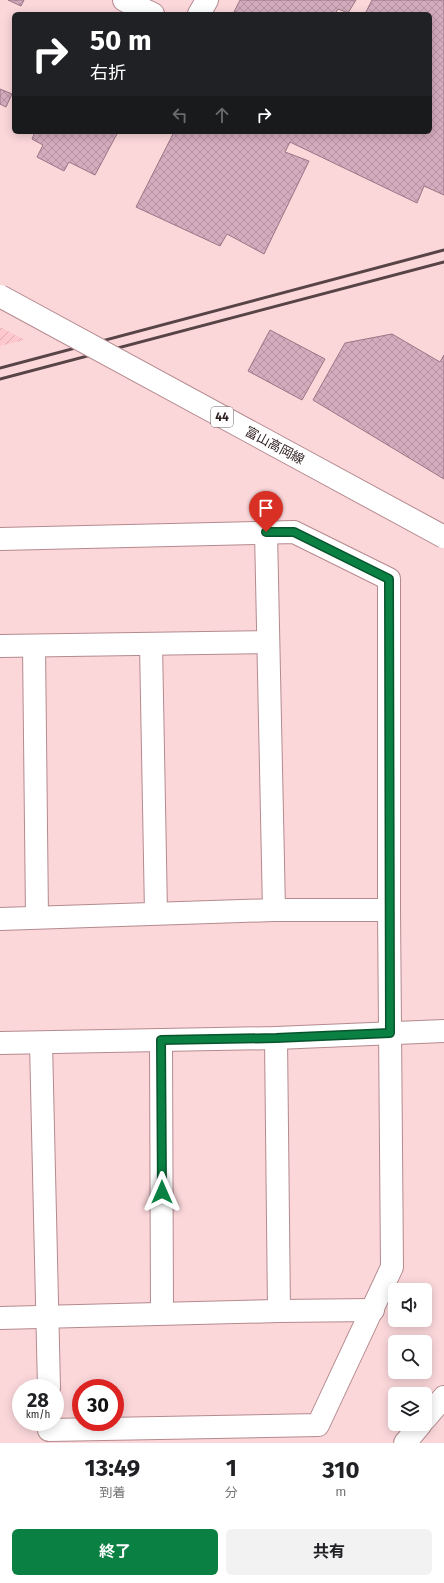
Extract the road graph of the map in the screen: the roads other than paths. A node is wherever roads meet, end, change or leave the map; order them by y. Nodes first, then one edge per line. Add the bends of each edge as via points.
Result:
1 (124, 0) edge
2 (207, 0) edge
3 (149, 12) edge
4 (200, 12) edge
5 (0, 296) edge
6 (266, 532) junction
7 (444, 537) edge
8 (0, 539) edge
9 (268, 642) junction
10 (151, 644) junction
11 (0, 646) edge
12 (34, 646) junction
13 (274, 910) junction
14 (389, 910) junction
15 (156, 913) junction
16 (38, 917) junction
17 (0, 919) edge
18 (444, 1031) edge
19 (390, 1033) junction
20 (276, 1038) junction
21 (161, 1040) junction
22 (0, 1043) edge
23 (41, 1043) junction
24 (373, 1310) junction
25 (279, 1311) junction
26 (162, 1313) junction
27 (48, 1317) junction
28 (0, 1318) edge
29 (49, 1379) edge
30 (444, 1396) edge
31 (432, 1411) edge
32 (415, 1431) edge
33 (49, 1432) edge
34 (405, 1443) edge

1 - 3 street
2 - 4 street
5 - 7 street, 富山高岡線 / 44, bridge
6 - 8 street
6 - 9 street
6 - 14 street via 294,532 389,579
9 - 10 street
9 - 13 street
10 - 12 street
10 - 15 street
11 - 12 street
12 - 16 street
13 - 14 street
13 - 15 street
14 - 19 street
15 - 16 street
16 - 17 street
18 - 19 street
19 - 20 street
19 - 24 street via 392,1267
20 - 21 street
20 - 25 street
21 - 23 street
21 - 26 street
22 - 23 street
23 - 27 street
24 - 25 street
24 - 33 street via 318,1425
25 - 26 street
26 - 27 street
27 - 28 street
27 - 29 street
30 - 31 street
32 - 34 street

